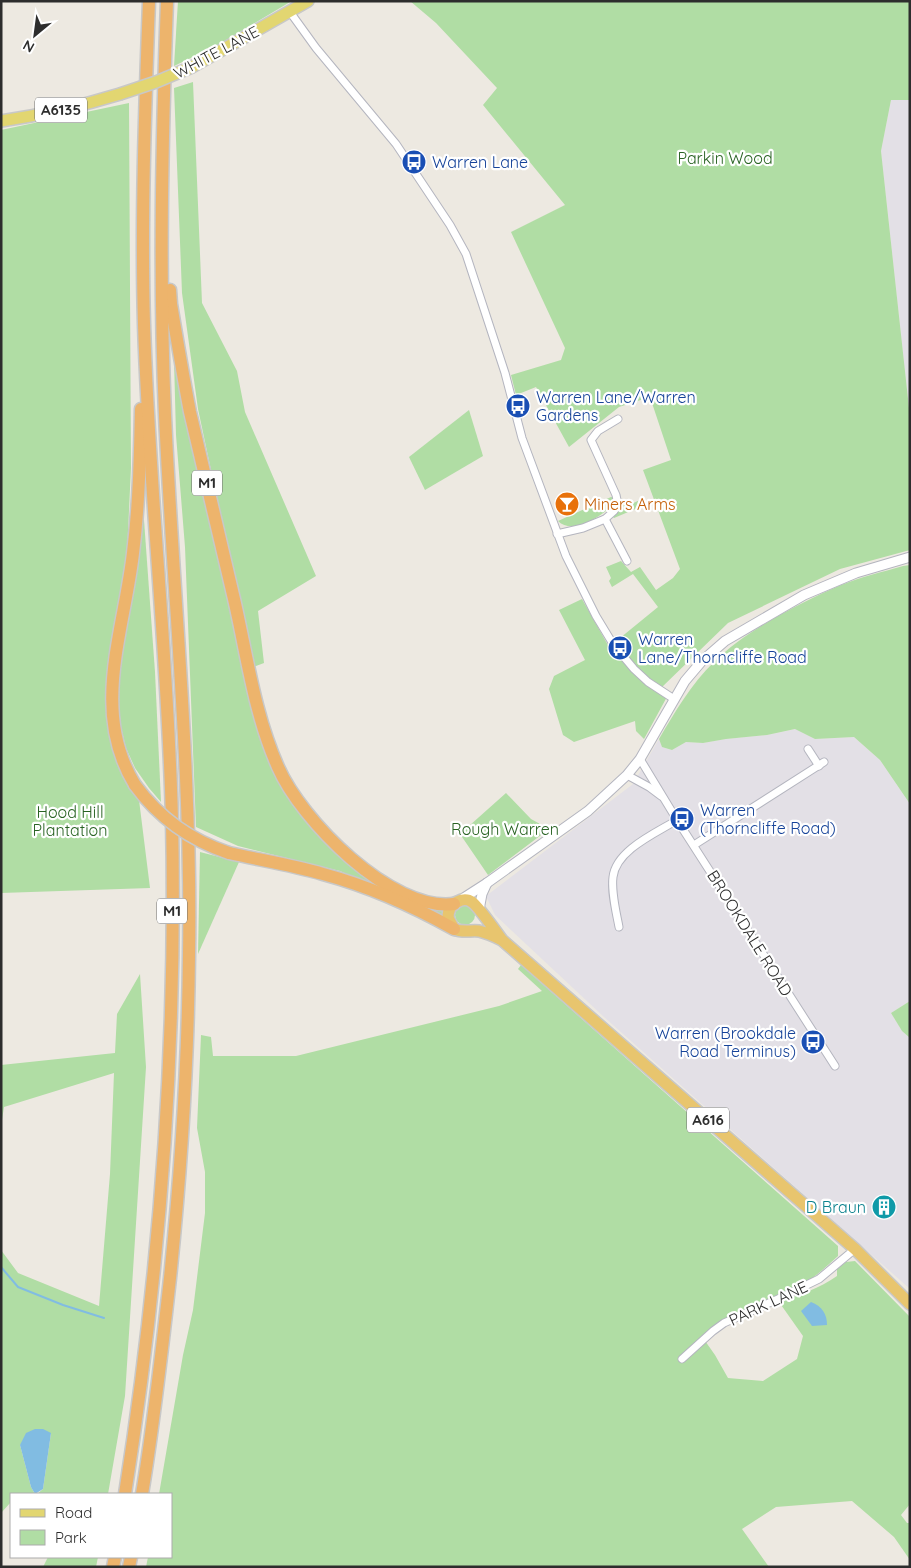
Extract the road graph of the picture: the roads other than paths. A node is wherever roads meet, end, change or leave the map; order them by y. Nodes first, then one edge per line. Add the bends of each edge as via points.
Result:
1 (149, 1) edge
2 (167, 1) edge
3 (308, 1) edge
4 (290, 12) junction
5 (1, 121) edge
6 (162, 178) junction
7 (144, 327) junction
8 (618, 419) dead end
9 (605, 520) junction
10 (556, 534) junction
11 (910, 557) edge
12 (626, 561) dead end
13 (674, 698) junction
14 (808, 749) dead end
15 (640, 758) junction
16 (627, 775) junction
17 (665, 800) junction
18 (677, 820) junction
19 (694, 845) junction
20 (487, 883) junction
21 (456, 902) junction
22 (479, 910) junction
23 (619, 927) dead end
24 (454, 929) junction
25 (471, 931) junction
26 (502, 940) junction
27 (835, 1066) dead end
28 (855, 1250) junction
29 (910, 1304) edge
30 (682, 1359) dead end
31 (125, 1493) edge
32 (142, 1493) edge

1 - 7 highway, M1 via 144,128
2 - 6 highway, M1
3 - 4 main road, WHITE LANE / A6135
4 - 5 main road, WHITE LANE / A6135, bridge via 192,67 156,82 88,104
4 - 10 street via 396,144 466,254 505,373 522,438
6 - 21 highway, M1 via 171,304 190,411 258,713 278,767 308,815 348,856 416,899 438,905
6 - 32 highway, M1 via 165,416 183,693 189,954 175,1229
7 - 24 highway, M1, bridge via 138,510 111,697 114,730 125,767 154,808 180,831 204,844 324,874 372,891
7 - 31 highway, M1 via 172,818 171,977 166,1128 156,1254
8 - 9 street via 598,431 591,440 617,500 614,511
9 - 10 street
9 - 12 street
10 - 13 street via 613,644 648,682
11 - 13 street via 837,580 745,628 702,661
13 - 15 street
14 - 19 street via 822,764
15 - 16 street
15 - 17 street, BROOKDALE ROAD
16 - 17 street, BROOKDALE ROAD
16 - 20 street via 588,812
17 - 18 street, BROOKDALE ROAD
18 - 19 street, BROOKDALE ROAD
18 - 23 street via 622,855 617,862 612,879
19 - 27 street, BROOKDALE ROAD
20 - 21 street
20 - 22 street
21 - 22 highway, A616 via 472,902
21 - 24 highway via 450,908 448,918
22 - 25 highway via 479,923
22 - 26 highway, A616
24 - 25 highway, A616
25 - 26 highway, A616
26 - 28 highway, A616
28 - 29 highway, A616
28 - 30 street, PARK LANE via 820,1279 724,1322

